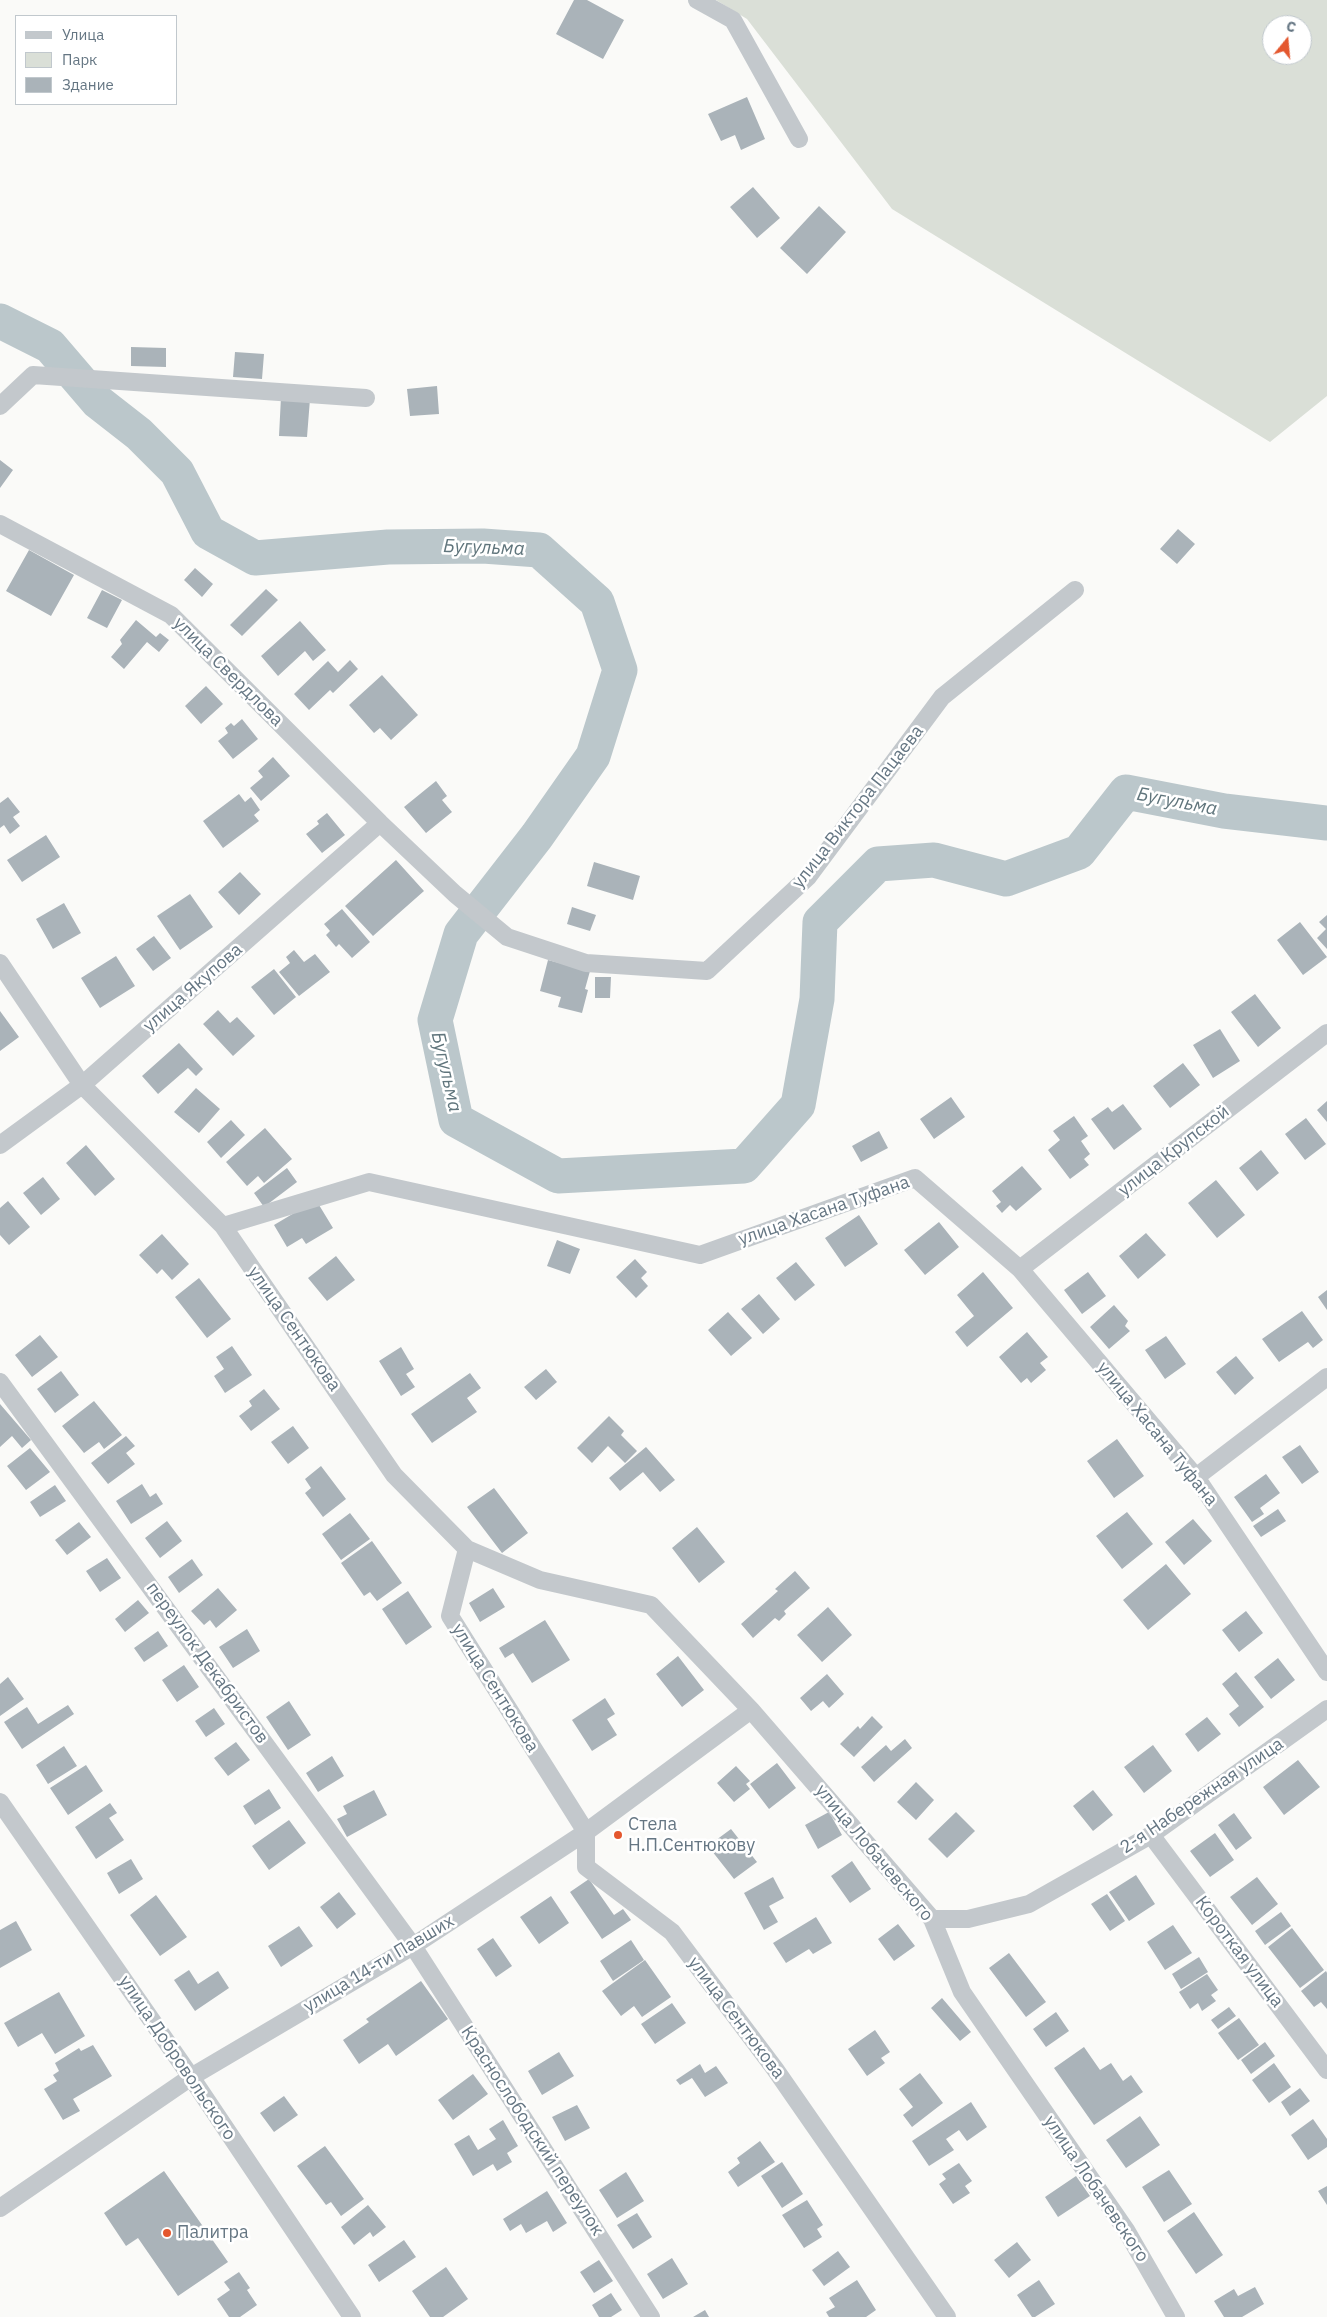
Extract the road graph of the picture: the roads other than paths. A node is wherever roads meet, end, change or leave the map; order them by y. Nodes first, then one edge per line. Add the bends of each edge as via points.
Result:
1 (697, 0) edge
2 (799, 139) dead end
3 (366, 398) dead end
4 (0, 406) edge
5 (0, 524) edge
6 (1075, 590) dead end
7 (380, 823) junction
8 (507, 937) joint
9 (0, 963) edge
10 (1327, 1033) edge
11 (82, 1085) junction
12 (0, 1145) edge
13 (223, 1226) junction
14 (1020, 1269) junction
15 (1327, 1377) edge
16 (0, 1382) edge
17 (1196, 1477) junction
18 (467, 1549) junction
19 (1327, 1672) edge
20 (1327, 1709) edge
21 (751, 1710) junction
22 (0, 1802) edge
23 (586, 1832) junction
24 (1151, 1835) junction
25 (932, 1918) junction
26 (413, 1946) junction
27 (1327, 2070) edge
28 (191, 2077) junction
29 (0, 2208) edge
30 (352, 2317) edge
31 (650, 2317) edge
32 (947, 2317) edge
33 (1176, 2317) edge

1 - 2 street via 733,20
3 - 4 street via 33,376
5 - 7 street, улица Свердлова via 171,615
6 - 8 street, улица Виктора Пацаева via 942,697 808,877 707,972 586,963
7 - 8 street, улица Свердлова via 455,894
7 - 11 street, улица Якупова
9 - 11 street, улица Сентюкова
10 - 14 street, улица Крупской
11 - 12 street, улица Якупова
11 - 13 street, улица Сентюкова
13 - 14 street, улица Хасана Туфана via 369,1182 700,1255 915,1178
13 - 18 street, улица Сентюкова via 394,1475
14 - 17 street, улица Хасана Туфана
15 - 17 street
16 - 26 street, переулок Декабристов
17 - 19 street, улица Хасана Туфана
18 - 21 street, улица Лобачевского via 540,1580 652,1605
18 - 23 street, улица Сентюкова via 450,1616
20 - 24 street, 2-я Набережная улица
21 - 23 street, улица 14-ти Павших
21 - 25 street, улица Лобачевского
22 - 28 street, улица Добровольского
23 - 26 street, улица 14-ти Павших
23 - 32 street, улица Сентюкова via 586,1867 672,1932 774,2069
24 - 25 street, 2-я Набережная улица via 1029,1904 968,1920
24 - 27 street, Короткая улица
25 - 33 street, улица Лобачевского via 962,1992 1126,2230
26 - 28 street, улица 14-ти Павших
26 - 31 street, Краснослободский переулок
28 - 29 street, улица 14-ти Павших
28 - 30 street, улица Добровольского

